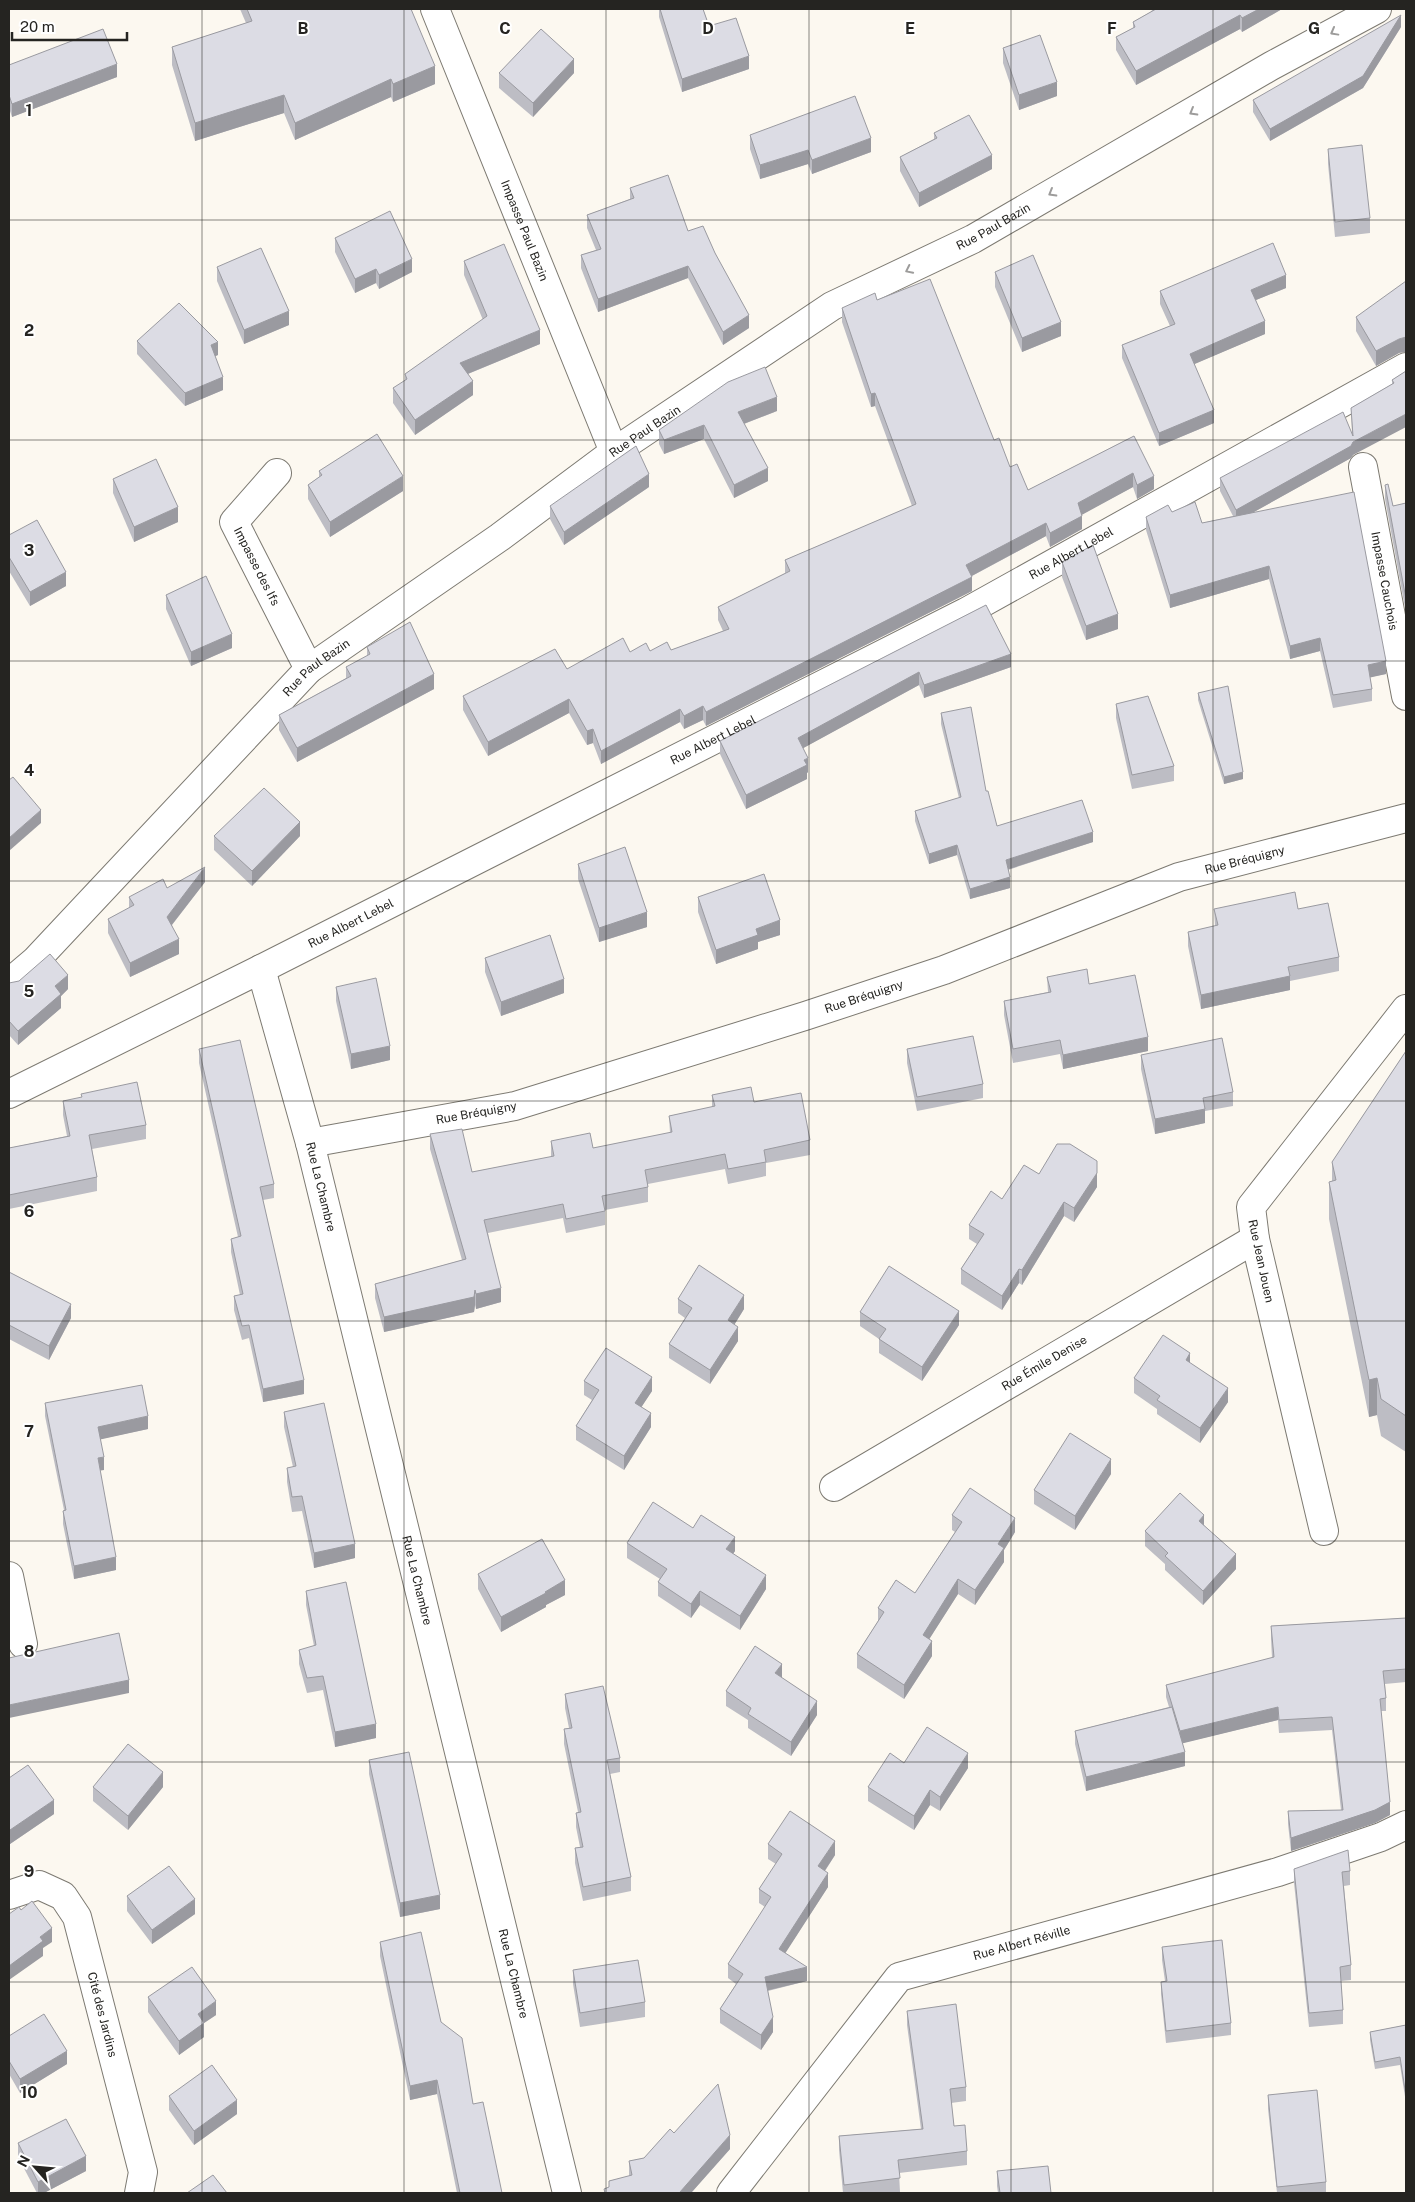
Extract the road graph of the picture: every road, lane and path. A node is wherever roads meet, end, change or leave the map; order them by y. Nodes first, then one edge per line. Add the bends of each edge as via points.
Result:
1 (435, 9) edge
2 (1377, 9) edge
3 (1406, 367) edge
4 (614, 452) junction
5 (1363, 467) dead end
6 (277, 473) dead end
7 (309, 669) junction
8 (1406, 696) edge
9 (1406, 818) edge
10 (261, 969) junction
11 (9, 983) edge
12 (1406, 1009) edge
13 (9, 1094) edge
14 (310, 1142) junction
15 (1255, 1239) junction
16 (834, 1487) dead end
17 (1324, 1531) dead end
18 (9, 1576) edge
19 (22, 1644) dead end
20 (1406, 1826) edge
21 (9, 1895) edge
22 (140, 2193) edge
23 (567, 2193) edge
24 (731, 2193) edge

1 - 4 street, Impasse Paul Bazin
2 -> 4 street, Rue Paul Bazin via 1271,66 973,239 832,306
3 - 10 street, Rue Albert Lebel via 966,612
4 - 7 street, Rue Paul Bazin via 500,537
5 - 8 street, Impasse Cauchois
6 - 7 street, Impasse des Ifs via 234,522
7 - 11 street, Rue Paul Bazin via 35,960
9 - 14 street, Rue Bréquigny via 1179,877 944,970 515,1106
10 - 13 street, Rue Albert Lebel
10 - 14 street, Rue La Chambre
12 - 15 street, Rue Jean Jouen via 1250,1207
14 - 23 street, Rue La Chambre
15 - 16 street, Rue Émile Denise
15 - 17 street, Rue Jean Jouen
18 - 19 street
20 - 24 street, Rue Albert Réville via 1278,1872 899,1978
21 - 22 street, Cité des Jardins via 39,1885 63,1896 77,1917 143,2172

